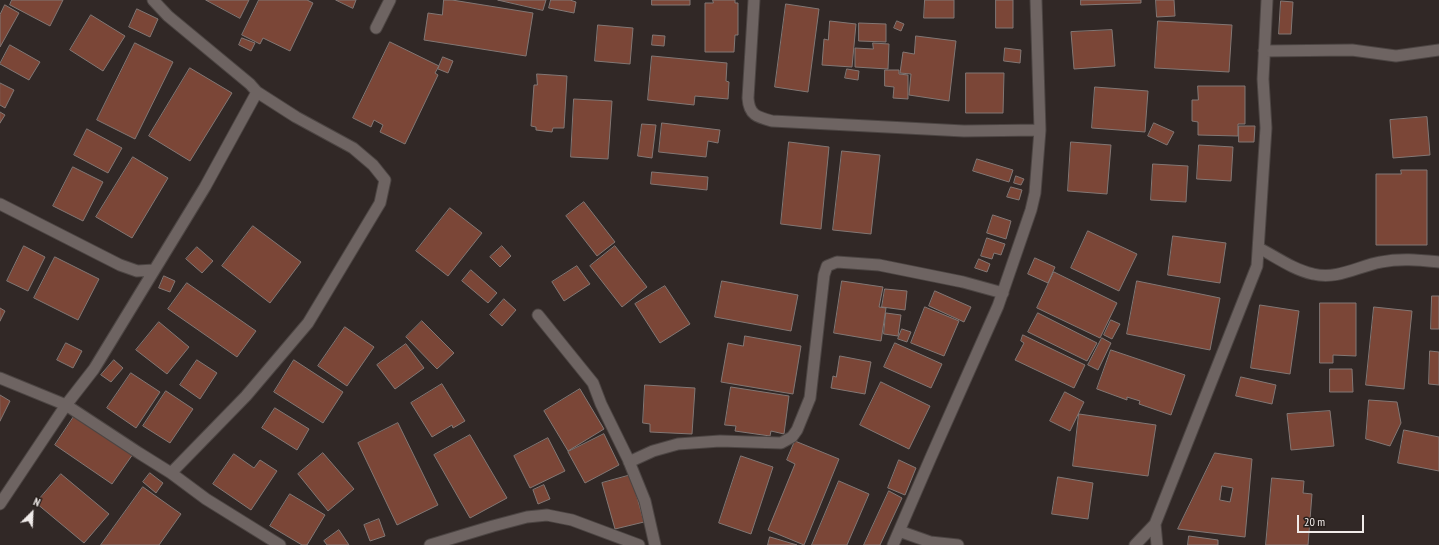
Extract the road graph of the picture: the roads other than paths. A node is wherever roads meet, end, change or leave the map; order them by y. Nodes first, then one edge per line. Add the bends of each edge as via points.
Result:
1 (153, 0) edge
2 (390, 0) edge
3 (754, 0) edge
4 (1036, 0) edge
5 (1267, 0) edge
6 (376, 28) dead end
7 (1439, 50) edge
8 (1264, 52) junction
9 (257, 92) junction
10 (1040, 130) junction
11 (0, 204) edge
12 (1259, 248) junction
13 (1439, 262) edge
14 (154, 270) junction
15 (1003, 292) junction
16 (538, 315) dead end
17 (0, 378) edge
18 (66, 405) junction
19 (629, 462) junction
20 (171, 473) junction
21 (0, 504) edge
22 (1155, 524) junction
23 (899, 531) junction
24 (927, 543) edge
25 (280, 545) edge
26 (430, 545) edge
27 (639, 545) edge
28 (655, 545) edge
29 (893, 545) edge
30 (958, 545) edge
31 (1135, 545) edge
32 (1157, 545) edge

1 - 9 street via 168,16
2 - 6 street
3 - 10 street via 748,106 759,117 772,121 964,132
4 - 10 street
5 - 8 street
7 - 8 street via 1396,56 1352,50
8 - 12 street via 1266,128
9 - 14 street
9 - 20 street via 353,148 373,165 385,180 380,203 308,323 246,396
10 - 15 street via 1035,193
11 - 14 street via 120,265 137,271
12 - 13 street via 1293,267 1313,274 1336,275 1381,262 1410,258
12 - 22 street via 1255,272
14 - 18 street via 94,369
15 - 19 street via 879,265 837,262 827,266 810,398 792,437 781,443 720,441 678,444 653,451
15 - 23 street
16 - 19 street via 593,384
17 - 18 street
18 - 20 street
18 - 21 street
19 - 28 street via 645,501
20 - 25 street via 206,499
22 - 31 street
22 - 32 street
23 - 24 street
23 - 29 street
24 - 30 street
26 - 27 street via 527,517 547,515 572,520

